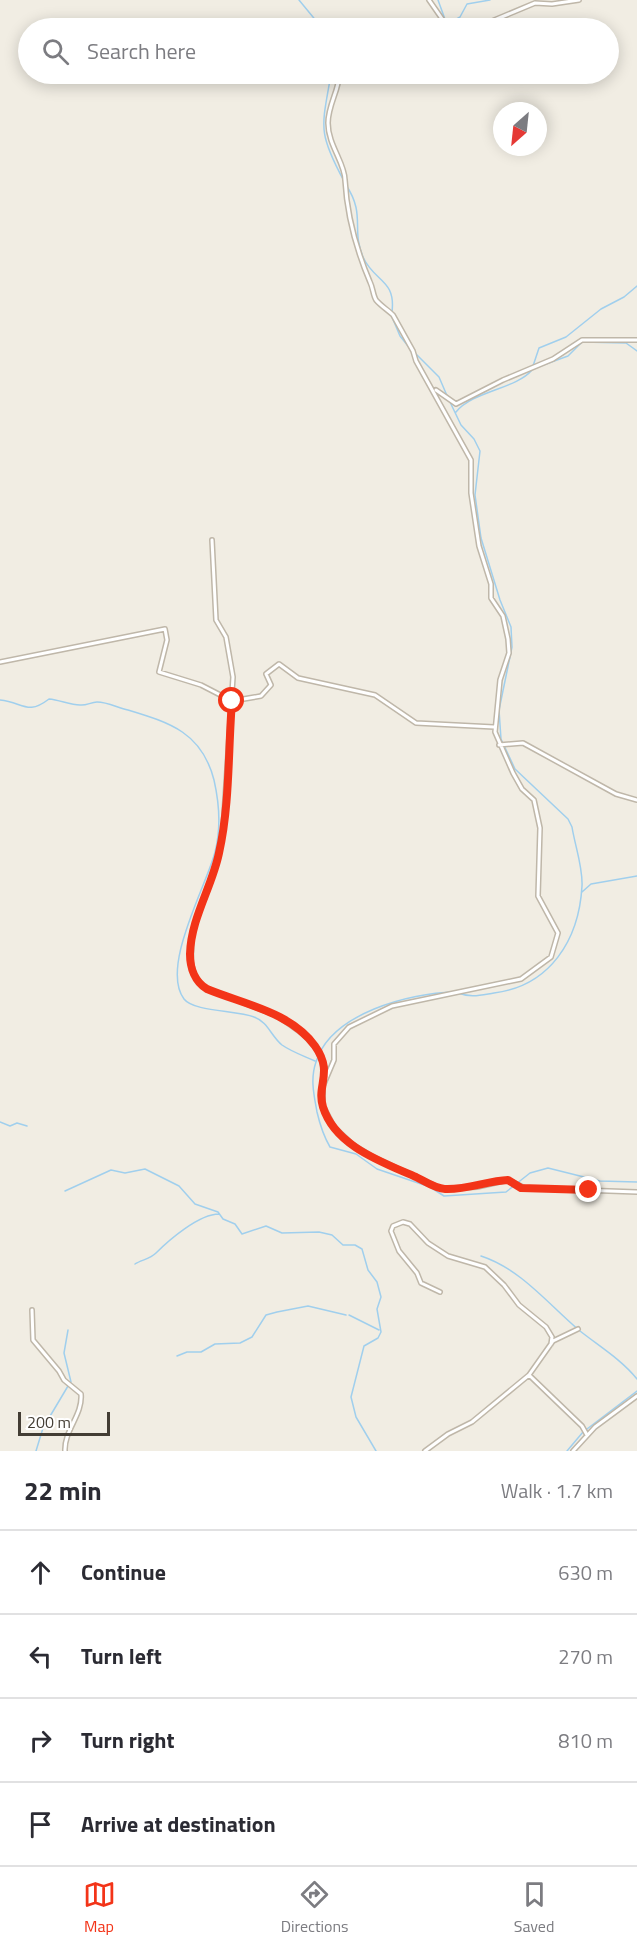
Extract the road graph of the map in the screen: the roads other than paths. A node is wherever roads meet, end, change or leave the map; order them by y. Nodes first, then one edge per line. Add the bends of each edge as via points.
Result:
1 (429, 0) edge
2 (579, 0) edge
3 (441, 18) edge
4 (499, 18) edge
5 (338, 84) edge
6 (637, 340) edge
7 (434, 390) junction
8 (212, 540) dead end
9 (0, 662) edge
10 (232, 701) junction
11 (494, 727) junction
12 (499, 745) junction
13 (637, 800) edge
14 (327, 1073) junction
15 (637, 1192) edge
16 (441, 1292) dead end
17 (32, 1310) dead end
18 (578, 1329) dead end
19 (551, 1344) junction
20 (529, 1375) junction
21 (637, 1396) edge
22 (587, 1436) junction
23 (65, 1451) edge
24 (425, 1451) edge
25 (573, 1451) edge

1 - 3 street
2 - 4 street via 535,3
5 - 7 street via 328,126 345,178 353,237 375,298 393,315
6 - 7 street via 582,340 456,404
7 - 11 street via 471,460 471,493 479,546 490,579 491,598 500,610 507,632 509,652 500,680
8 - 10 street via 216,620 228,643
9 - 10 street via 165,629 167,640 159,672 201,684
10 - 11 street via 261,696 271,685 266,674 279,664 298,678 375,695 416,723
10 - 14 street via 223,831 192,933 190,962 203,987 278,1016 303,1034 317,1050
11 - 12 street
12 - 13 street via 523,743 616,794
12 - 14 street via 522,789 534,800 540,828 538,896 558,933 554,952 541,966 515,982 410,1001 363,1018 336,1040 332,1048 334,1060
14 - 15 street via 323,1106 340,1134 373,1157 442,1189 508,1180 525,1188
16 - 19 street via 421,1283 398,1249 391,1231 393,1226 410,1224 448,1256 485,1267 519,1305 546,1327
17 - 23 street via 33,1340 64,1380 81,1394
18 - 19 street
19 - 20 street
20 - 22 street via 582,1426
20 - 24 street via 472,1422
21 - 22 street
22 - 25 street

